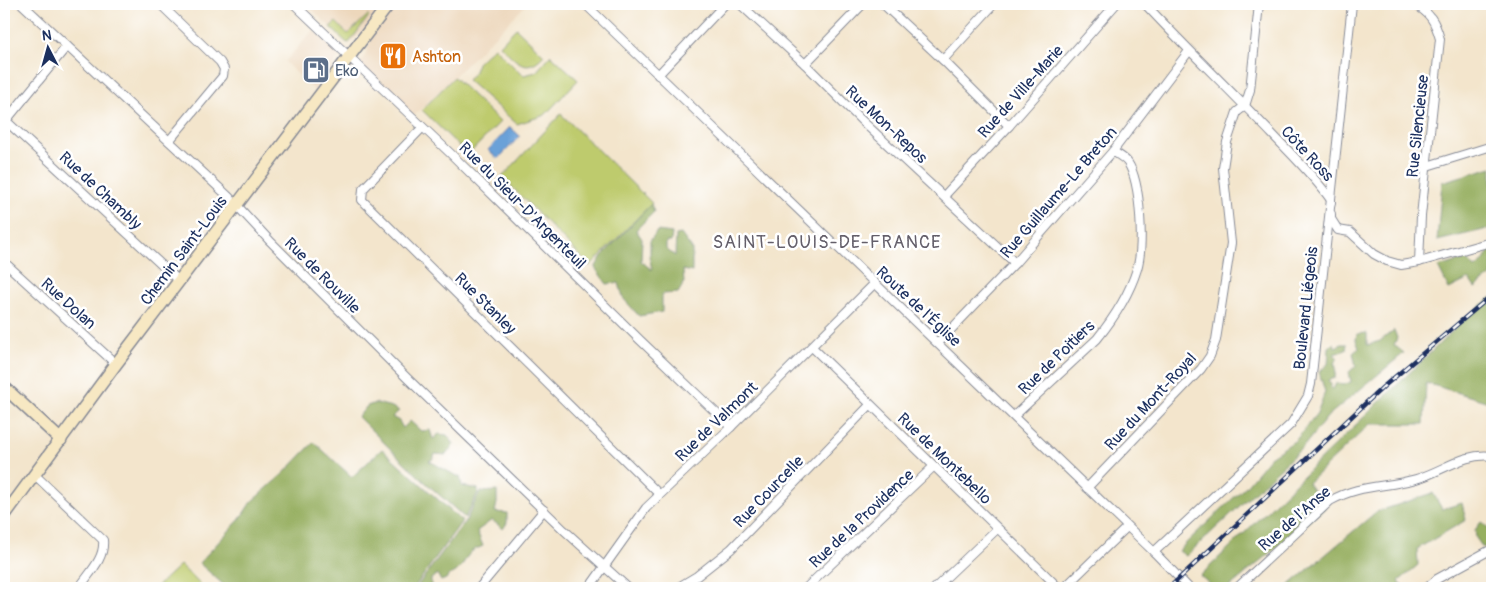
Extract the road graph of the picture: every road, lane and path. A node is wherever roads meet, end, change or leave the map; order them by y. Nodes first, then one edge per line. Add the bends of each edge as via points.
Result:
1 (22, 4) edge
2 (160, 4) edge
3 (294, 4) edge
4 (389, 4) edge
5 (585, 4) edge
6 (725, 4) edge
7 (740, 4) edge
8 (863, 4) edge
9 (883, 4) edge
10 (994, 4) edge
11 (1116, 4) edge
12 (1145, 4) edge
13 (1259, 4) edge
14 (1352, 4) edge
15 (1414, 4) edge
16 (67, 46) junction
17 (1189, 51) junction
18 (349, 57) junction
19 (943, 60) junction
20 (805, 64) junction
21 (658, 75) junction
22 (1245, 106) junction
23 (4, 121) edge
24 (1009, 126) junction
25 (422, 128) junction
26 (169, 141) junction
27 (1492, 146) edge
28 (1113, 151) junction
29 (1427, 166) junction
30 (944, 196) junction
31 (1331, 200) junction
32 (237, 205) junction
33 (1491, 242) edge
34 (4, 262) edge
35 (1419, 262) junction
36 (1015, 263) junction
37 (180, 281) junction
38 (874, 283) junction
39 (938, 342) junction
40 (812, 346) junction
41 (116, 364) junction
42 (4, 387) edge
43 (870, 404) junction
44 (1014, 416) junction
45 (731, 427) junction
46 (61, 440) junction
47 (1492, 456) edge
48 (933, 467) junction
49 (35, 475) junction
50 (1087, 488) junction
51 (659, 494) junction
52 (544, 510) junction
53 (4, 516) edge
54 (1128, 527) junction
55 (997, 529) junction
56 (1492, 550) edge
57 (1154, 552) junction
58 (604, 566) junction
59 (79, 588) edge
60 (479, 588) edge
61 (589, 588) edge
62 (628, 588) edge
63 (677, 588) edge
64 (806, 588) edge
65 (935, 588) edge
66 (1059, 588) edge
67 (1064, 588) edge
68 (1189, 588) edge
69 (1237, 588) edge
70 (1427, 588) edge

1 - 16 street, Rue de Rouville
2 - 26 street via 224,69 223,76
3 - 18 street, Rue du Sieur-D'Argenteuil
4 - 18 street, Chemin Saint-Louis
5 - 21 street, Route de l'Église
6 - 21 street
7 - 20 street, Rue Mon-Repos
8 - 20 street
9 - 19 street
10 - 19 street
11 - 24 street, Rue de Ville-Marie
12 - 17 street, Côte Ross
13 - 22 street, Rue du Mont-Royal via 1250,90
14 - 31 street, Boulevard Liégeois
15 - 29 street, Rue Silencieuse via 1426,10 1440,38
16 - 23 street
16 - 26 street, Rue de Rouville
17 - 22 street, Côte Ross
17 - 28 street, Rue Guillaume-Le Breton
18 - 25 street, Rue du Sieur-D'Argenteuil
18 - 32 street, Chemin Saint-Louis
19 - 24 street
20 - 30 street, Rue Mon-Repos
21 - 38 street, Route de l'Église
22 - 31 street, Côte Ross via 1320,184
22 - 50 street, Rue du Mont-Royal via 1237,112 1226,142 1223,168 1231,243 1216,340 1210,356
23 - 37 street, Rue de Chambly
24 - 30 street, Rue de Ville-Marie
25 - 45 street, Rue du Sieur-D'Argenteuil
25 - 51 street, Rue Stanley via 363,189 362,200
26 - 32 street, Rue de Rouville
27 - 29 street
28 - 36 street, Rue Guillaume-Le Breton
28 - 44 street, Rue de Poitiers via 1128,162 1135,178 1140,248 1138,267 1129,291 1109,325
29 - 35 street, Rue Silencieuse
30 - 36 street, Rue Mon-Repos
31 - 35 street, Côte Ross via 1331,219 1338,230 1350,232 1386,261 1400,265
31 - 57 street, Boulevard Liégeois via 1308,396 1290,424
32 - 37 street, Chemin Saint-Louis
32 - 52 street, Rue de Rouville via 407,378
33 - 35 street, Côte Ross
34 - 41 street, Rue Dolan
36 - 39 street, Rue Guillaume-Le Breton
37 - 41 street, Chemin Saint-Louis
38 - 39 street, Route de l'Église
38 - 40 street, Rue de Valmont
39 - 44 street, Route de l'Église
40 - 43 street, Rue de Montebello
40 - 45 street, Rue de Valmont
41 - 46 street, Chemin Saint-Louis
42 - 46 street
43 - 48 street, Rue de Montebello
43 - 63 street, Rue Courcelle via 731,549
44 - 50 street, Route de l'Église
45 - 51 street, Rue de Valmont
46 - 49 street, Chemin Saint-Louis
47 - 69 street, Rue de l'Anse via 1472,456 1418,479 1345,492 1330,501
48 - 55 street, Rue de Montebello
48 - 64 street, Rue de la Providence
49 - 53 street, Chemin Saint-Louis
49 - 59 street via 103,540 104,549 99,560
50 - 54 street, Route de l'Église
51 - 58 street, Rue de Valmont
52 - 58 street, Rue de Rouville
52 - 60 street
54 - 57 street, Route de l'Église
54 - 67 street
55 - 65 street
55 - 66 street, Rue de Montebello
56 - 70 street via 1437,579
57 - 68 street, Route de l'Église
58 - 61 street, Rue de Valmont
58 - 62 street

